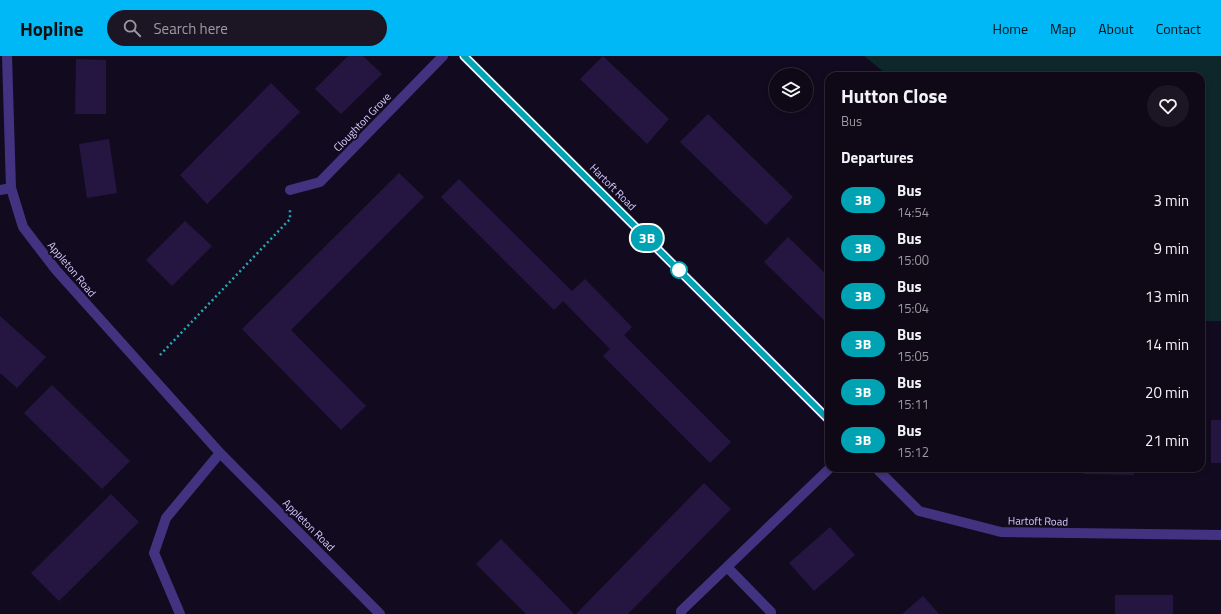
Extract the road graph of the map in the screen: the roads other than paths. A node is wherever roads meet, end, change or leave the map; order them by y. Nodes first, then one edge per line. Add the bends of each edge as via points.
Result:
1 (7, 56) edge
2 (443, 56) edge
3 (464, 56) edge
4 (11, 188) junction
5 (0, 190) edge
6 (290, 190) road end
7 (825, 416) edge
8 (220, 453) junction
9 (826, 472) edge
10 (880, 472) edge
11 (1221, 535) edge
12 (728, 568) junction
13 (180, 614) edge
14 (380, 614) edge
15 (681, 614) edge
16 (771, 614) edge

1 - 4 street, Appleton Road
2 - 6 street, Cloughton Grove via 320,182
3 - 7 street, Hartoft Road
4 - 5 street
4 - 8 street, Appleton Road via 23,227 56,270
8 - 13 street via 166,518 154,553
8 - 14 street, Appleton Road
9 - 12 street
10 - 11 street, Hartoft Road via 919,511 1001,532
12 - 15 street via 681,611
12 - 16 street

